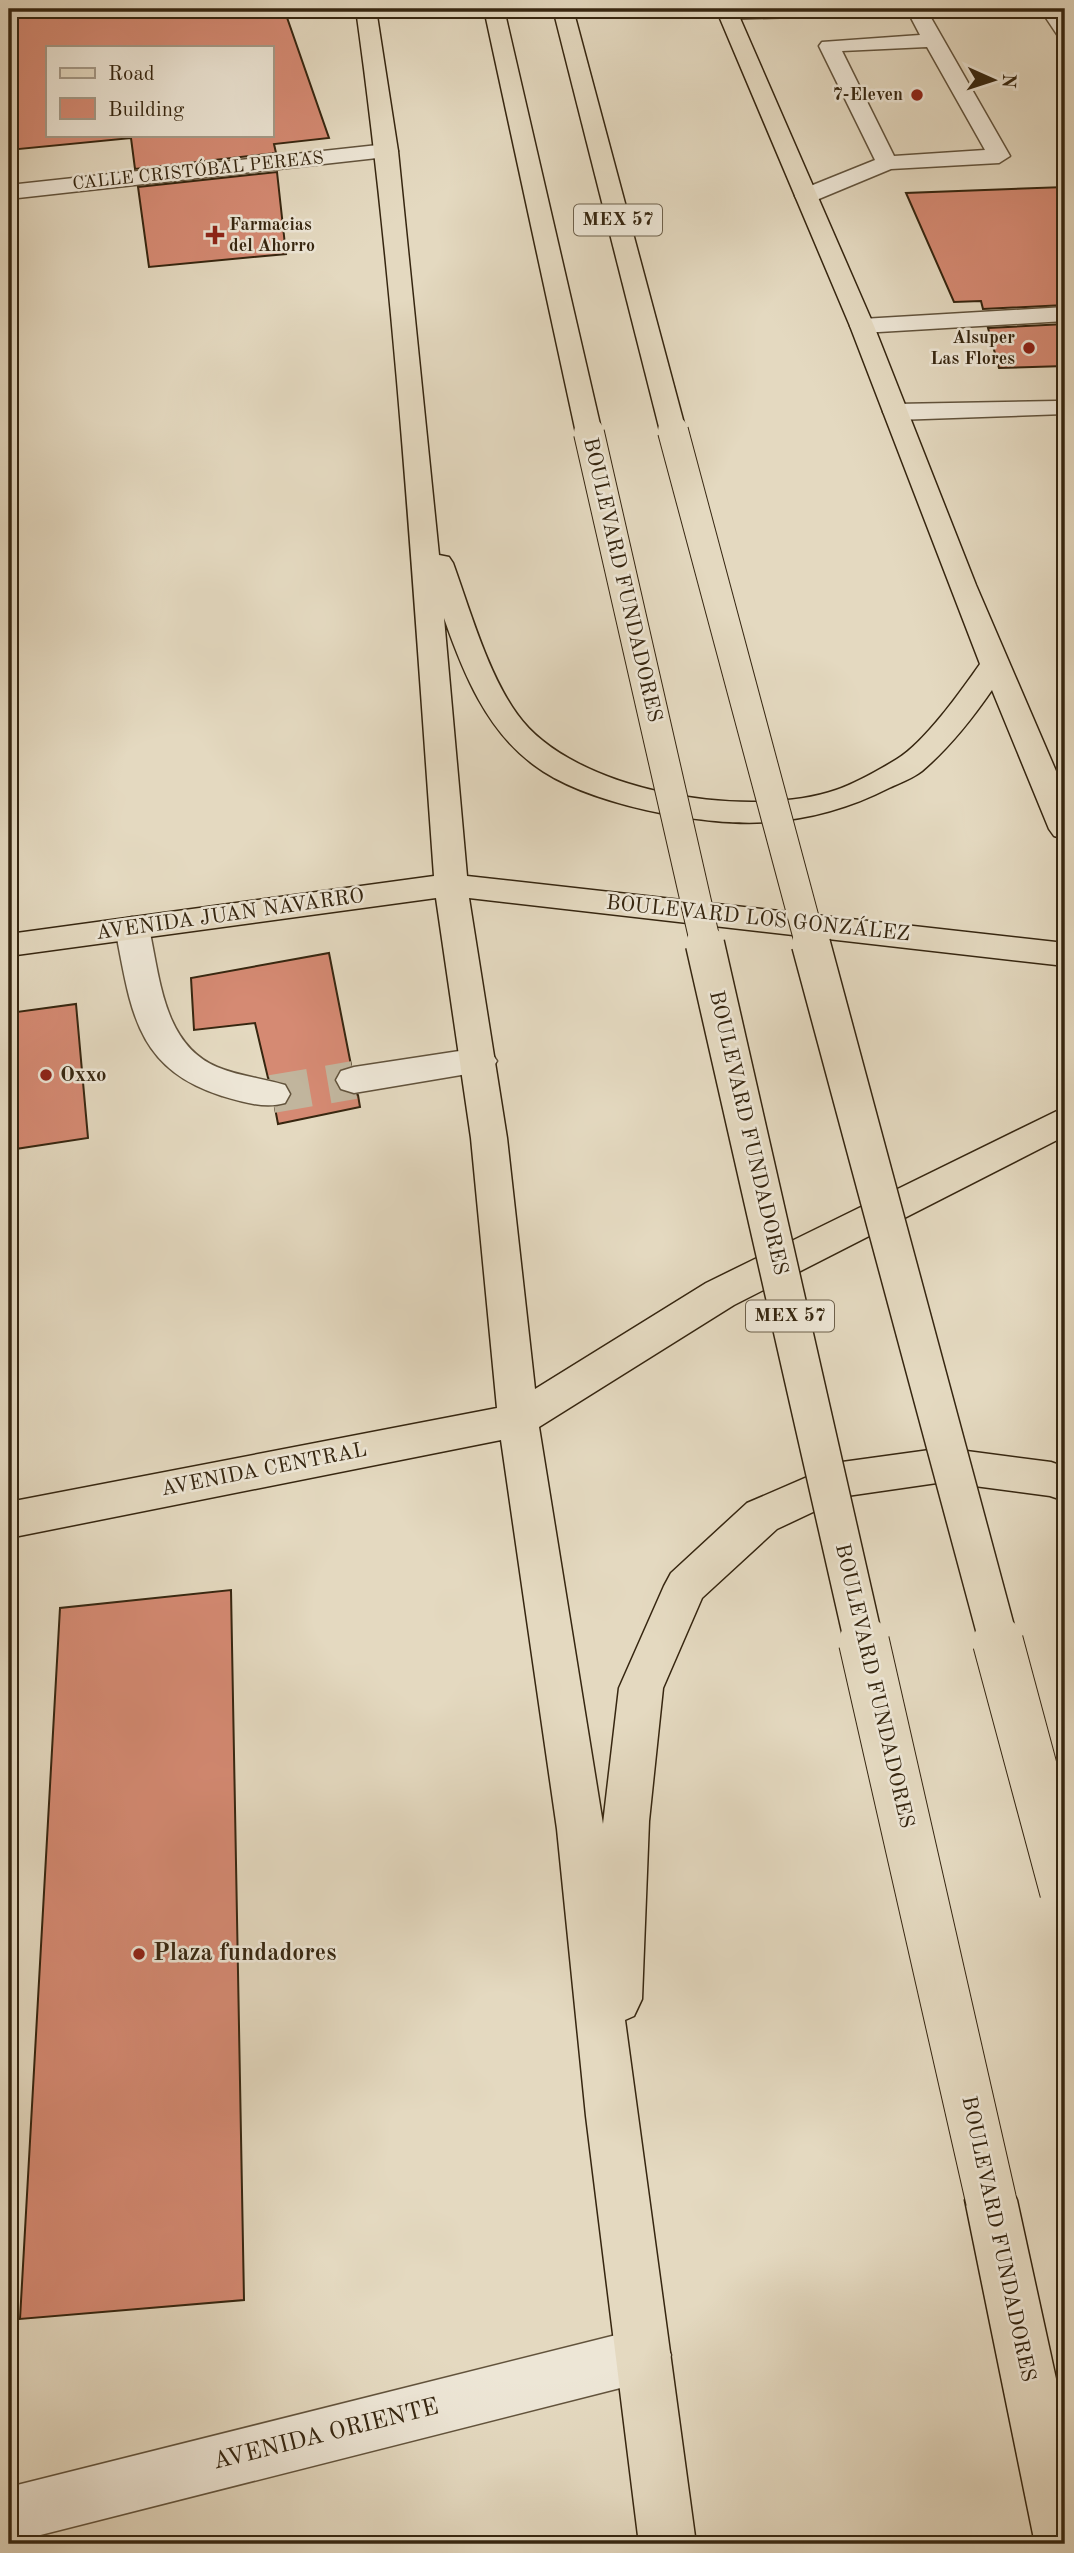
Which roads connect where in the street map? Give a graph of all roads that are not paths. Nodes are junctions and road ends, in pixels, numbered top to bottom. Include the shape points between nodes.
1 (366, 9) edge
2 (495, 9) edge
3 (563, 9) edge
4 (904, 9) edge
5 (916, 9) edge
6 (1050, 9) edge
7 (727, 12) edge
8 (768, 13) junction
9 (1065, 32) edge
10 (935, 40) junction
11 (829, 46) junction
12 (387, 151) junction
13 (887, 163) junction
14 (9, 192) edge
15 (806, 197) junction
16 (1065, 314) edge
17 (862, 326) junction
18 (1056, 408) dead end
19 (896, 412) junction
20 (422, 519) junction
21 (996, 663) junction
22 (1065, 829) edge
23 (451, 885) junction
24 (132, 928) junction
25 (9, 945) edge
26 (1065, 954) edge
27 (479, 1062) junction
28 (354, 1080) tunnel mouth
29 (272, 1094) tunnel mouth
30 (1065, 1120) edge
31 (518, 1420) junction
32 (1065, 1484) edge
33 (9, 1520) edge
34 (1065, 1891) edge
35 (611, 2116) junction
36 (644, 2355) junction
37 (9, 2515) edge
38 (668, 2544) edge
39 (1064, 2544) edge

1 - 12 main road
2 - 39 main road, BOULEVARD FUNDADORES / MEX 57, bridge via 991,2200
3 - 34 main road, MEX 57, bridge
4 - 8 street
5 - 10 street
6 - 9 street
7 - 8 street
7 - 15 main road
8 - 11 street
10 - 11 street
10 - 13 street via 999,156
11 - 13 street
12 - 14 street, CALLE CRISTÓBAL PEREAS
12 - 20 main road
13 - 15 street
15 - 17 main road
16 - 17 street
17 - 19 main road
18 - 19 street
19 - 21 main road
20 - 21 main road via 471,652 504,719 545,759 606,790 677,806 767,812 843,799 910,765 961,712
20 - 23 main road
21 - 22 main road
23 - 24 main road, AVENIDA JUAN NAVARRO
23 - 26 main road, BOULEVARD LOS GONZÁLEZ
23 - 27 main road
24 - 25 main road, AVENIDA JUAN NAVARRO
24 - 29 street via 154,1025 175,1060 237,1089
27 - 28 street
27 - 31 main road
30 - 31 main road via 720,1294
31 - 33 main road, AVENIDA CENTRAL
31 - 35 main road via 580,1829
32 - 35 main road via 944,1465 842,1479 762,1516 686,1586 641,1688 626,1821
35 - 36 main road
36 - 37 street, AVENIDA ORIENTE
36 - 38 main road

